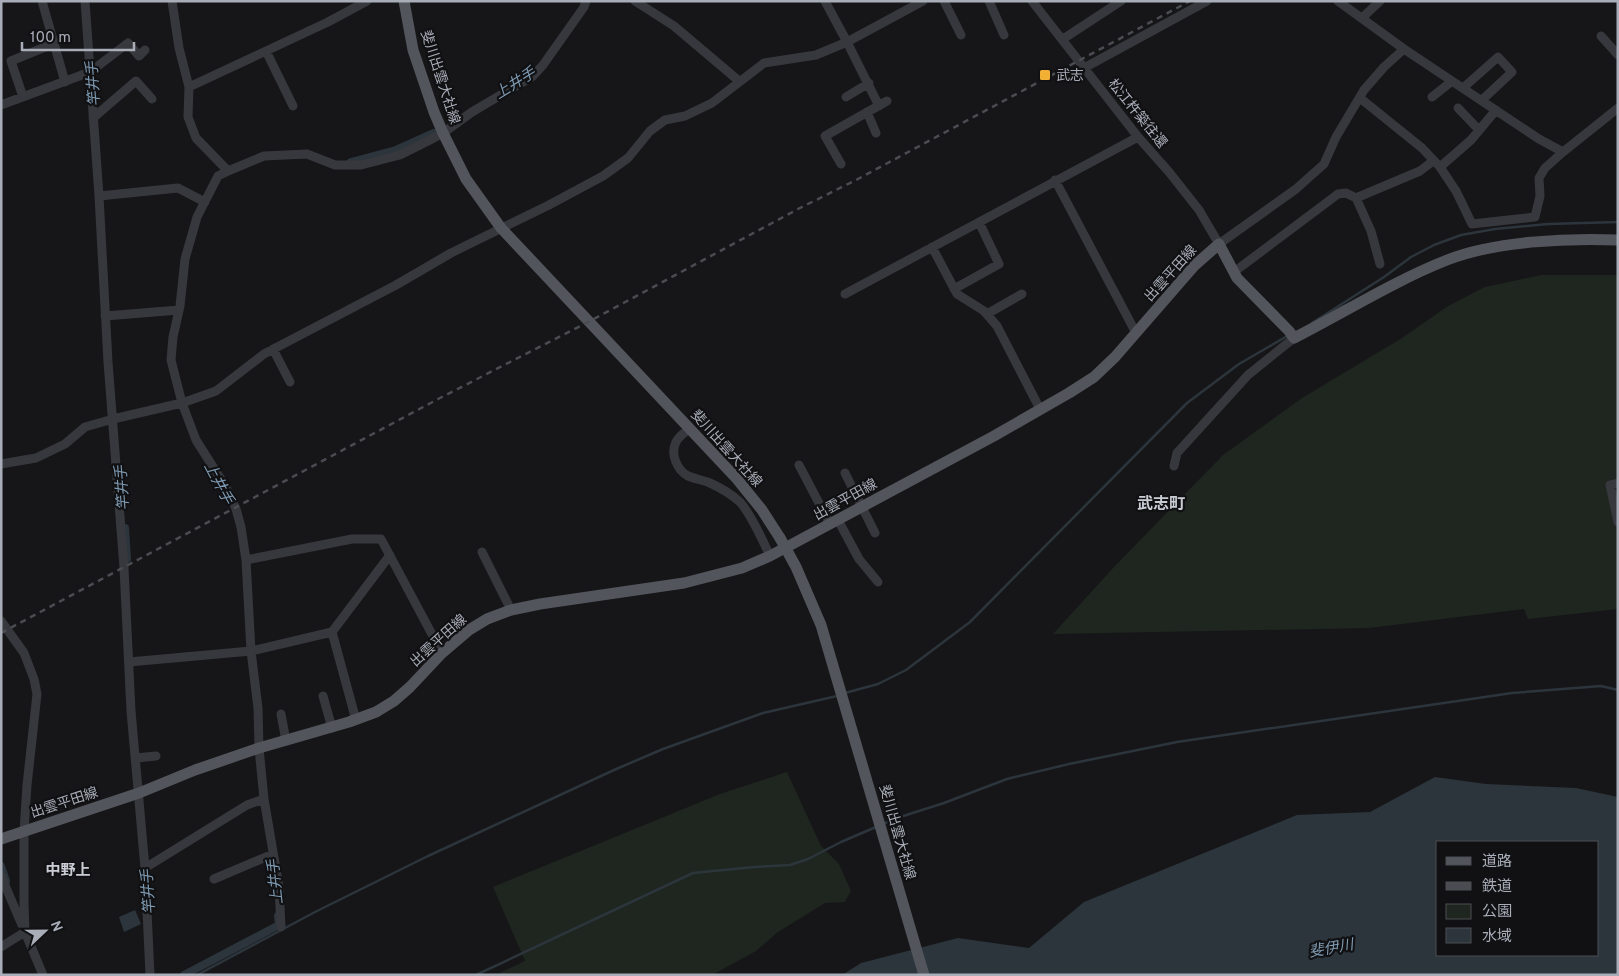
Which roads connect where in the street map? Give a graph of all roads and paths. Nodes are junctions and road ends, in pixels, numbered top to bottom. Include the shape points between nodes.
1 (42, 1) edge
2 (85, 1) edge
3 (172, 1) edge
4 (366, 1) edge
5 (404, 1) edge
6 (586, 1) edge
7 (635, 1) edge
8 (824, 1) edge
9 (923, 1) edge
10 (944, 1) edge
11 (989, 1) edge
12 (1032, 1) edge
13 (1121, 1) edge
14 (1207, 1) edge
15 (1380, 1) edge
16 (1343, 2) edge
17 (1362, 18) junction
18 (1004, 34) dead end
19 (961, 35) dead end
20 (1601, 36) dead end
21 (1062, 38) junction
22 (847, 42) junction
23 (55, 43) junction
24 (1404, 48) junction
25 (145, 50) dead end
26 (266, 51) junction
27 (1618, 55) edge
28 (1084, 68) junction
29 (90, 72) junction
30 (739, 81) junction
31 (1452, 81) junction
32 (65, 82) junction
33 (869, 83) junction
34 (189, 88) junction
35 (1463, 88) junction
36 (24, 97) junction
37 (846, 97) dead end
38 (1432, 97) dead end
39 (1360, 98) junction
40 (152, 99) dead end
41 (1482, 100) junction
42 (1, 105) edge
43 (294, 106) dead end
44 (1458, 108) dead end
45 (1618, 108) edge
46 (1496, 110) junction
47 (867, 112) junction
48 (93, 118) junction
49 (1479, 130) junction
50 (442, 133) junction
51 (876, 133) dead end
52 (1138, 137) junction
53 (1563, 152) junction
54 (1433, 160) junction
55 (841, 164) dead end
56 (1440, 167) junction
57 (228, 170) junction
58 (1055, 180) junction
59 (99, 196) junction
60 (1356, 198) junction
61 (205, 202) junction
62 (979, 222) junction
63 (501, 228) junction
64 (1618, 240) edge
65 (1219, 244) junction
66 (932, 247) junction
67 (1380, 264) dead end
68 (1234, 272) junction
69 (954, 289) junction
70 (845, 294) dead end
71 (1022, 294) dead end
72 (179, 310) junction
73 (987, 314) junction
74 (105, 316) junction
75 (1136, 333) junction
76 (1291, 334) junction
77 (273, 349) junction
78 (290, 382) dead end
79 (182, 404) junction
80 (1040, 409) junction
81 (113, 419) junction
82 (689, 428) junction
83 (1, 464) edge
84 (798, 465) dead end
85 (1174, 466) dead end
86 (845, 473) dead end
87 (1618, 484) edge
88 (862, 507) junction
89 (834, 522) junction
90 (1618, 522) edge
91 (875, 533) dead end
92 (482, 552) dead end
93 (390, 555) junction
94 (770, 556) junction
95 (246, 560) junction
96 (878, 582) dead end
97 (511, 610) junction
98 (1, 621) edge
99 (332, 632) junction
100 (251, 651) junction
101 (442, 653) junction
102 (129, 662) junction
103 (323, 696) dead end
104 (281, 714) dead end
105 (356, 720) junction
106 (332, 728) junction
107 (286, 742) junction
108 (259, 748) junction
109 (156, 756) dead end
110 (136, 758) junction
111 (139, 793) junction
112 (264, 799) junction
113 (24, 831) junction
114 (1, 839) edge
115 (273, 854) junction
116 (145, 868) junction
117 (1, 876) edge
118 (214, 879) dead end
119 (281, 926) dead end
120 (25, 932) junction
121 (1, 947) edge
122 (43, 975) edge
123 (150, 975) edge
124 (924, 975) edge

1 - 23 street
2 - 29 street
3 - 34 street
4 - 26 street
5 - 50 main road, 斐川出雲大社線 via 413,50
6 - 50 street via 533,76
7 - 30 street via 674,26
8 - 22 street
9 - 22 street
10 - 19 street
11 - 18 street
12 - 21 street, 松江杵築往還
13 - 21 street
14 - 28 street
15 - 17 street
16 - 17 street
17 - 24 street
20 - 27 street
21 - 28 street, 松江杵築往還
22 - 30 street via 816,55 764,63
22 - 33 street
23 - 32 street
23 - 36 street via 11,61
24 - 31 street
24 - 39 street
25 - 29 street via 138,56 128,43
26 - 34 street
26 - 43 street
28 - 52 street, 松江杵築往還
29 - 32 street
29 - 48 street
30 - 63 street via 712,103 685,116 665,120 650,131 628,158 603,176
31 - 35 street
31 - 38 street
32 - 36 street
33 - 37 street
33 - 47 street via 883,104
34 - 57 street via 188,117 196,138
35 - 41 street
35 - 41 street via 1498,57 1512,72
36 - 42 street
39 - 54 street
39 - 65 street via 1324,164 1296,189
40 - 48 street via 136,81
41 - 46 street
44 - 49 street
45 - 53 street
46 - 49 street
46 - 53 street
47 - 51 street
47 - 55 street via 825,136
48 - 59 street
49 - 56 street
50 - 57 street via 400,155 361,165 335,165 306,154 285,154 264,156
50 - 63 main road, 斐川出雲大社線 via 466,179
52 - 58 street
52 - 65 street, 松江杵築往還 via 1199,210
53 - 56 street via 1545,168 1540,178 1535,217 1472,224
54 - 56 street
54 - 60 street via 1420,170
57 - 61 street via 218,176
58 - 62 street
58 - 75 street
59 - 61 street via 178,188
59 - 74 street
60 - 67 street via 1371,231
60 - 68 street via 1346,193 1338,194
61 - 72 street via 197,217 185,259
62 - 66 street
62 - 69 street via 1000,264
63 - 77 street
63 - 82 main road, 斐川出雲大社線
64 - 76 main road via 1554,240 1465,254
65 - 68 main road
65 - 75 main road, 出雲平田線 via 1195,265
66 - 69 street
66 - 70 street
68 - 76 main road
69 - 73 street via 956,294
71 - 73 street
72 - 74 street
72 - 79 street via 171,360
73 - 80 street via 997,326
74 - 81 street
75 - 80 main road, 出雲平田線 via 1094,376
76 - 85 street via 1248,375 1177,453
77 - 78 street
77 - 79 street via 216,391
79 - 81 street
79 - 95 street via 196,440 236,509
80 - 88 main road, 出雲平田線
81 - 83 street via 85,427 65,444 36,458
81 - 102 street
82 - 94 street via 675,444 676,462 681,470 729,493 742,505
82 - 124 main road, 斐川出雲大社線, bridge via 738,479 762,510 796,567 821,625
84 - 89 street
86 - 88 street
87 - 90 street via 1610,486
88 - 89 main road, 出雲平田線
88 - 91 street
89 - 94 main road, 出雲平田線
89 - 96 street
92 - 97 street
93 - 95 street via 381,539 352,539
93 - 99 street
93 - 101 street
94 - 97 main road, 出雲平田線 via 742,568 684,583
95 - 100 street
97 - 101 main road, 出雲平田線 via 469,630
98 - 113 street via 24,653 37,694
99 - 100 street
99 - 105 street
100 - 102 street
100 - 108 street
101 - 105 main road, 出雲平田線 via 394,701
102 - 110 street
103 - 106 street
104 - 107 street
105 - 106 main road, 出雲平田線
106 - 107 main road, 出雲平田線
107 - 108 main road, 出雲平田線
108 - 111 main road, 出雲平田線
108 - 112 street
109 - 110 street
110 - 111 street
111 - 113 main road, 出雲平田線
111 - 116 street
112 - 115 street
112 - 116 street via 247,805
113 - 114 main road, 出雲平田線
113 - 120 street
115 - 118 street
115 - 119 street
116 - 123 street
117 - 120 street
120 - 121 street
120 - 122 street

